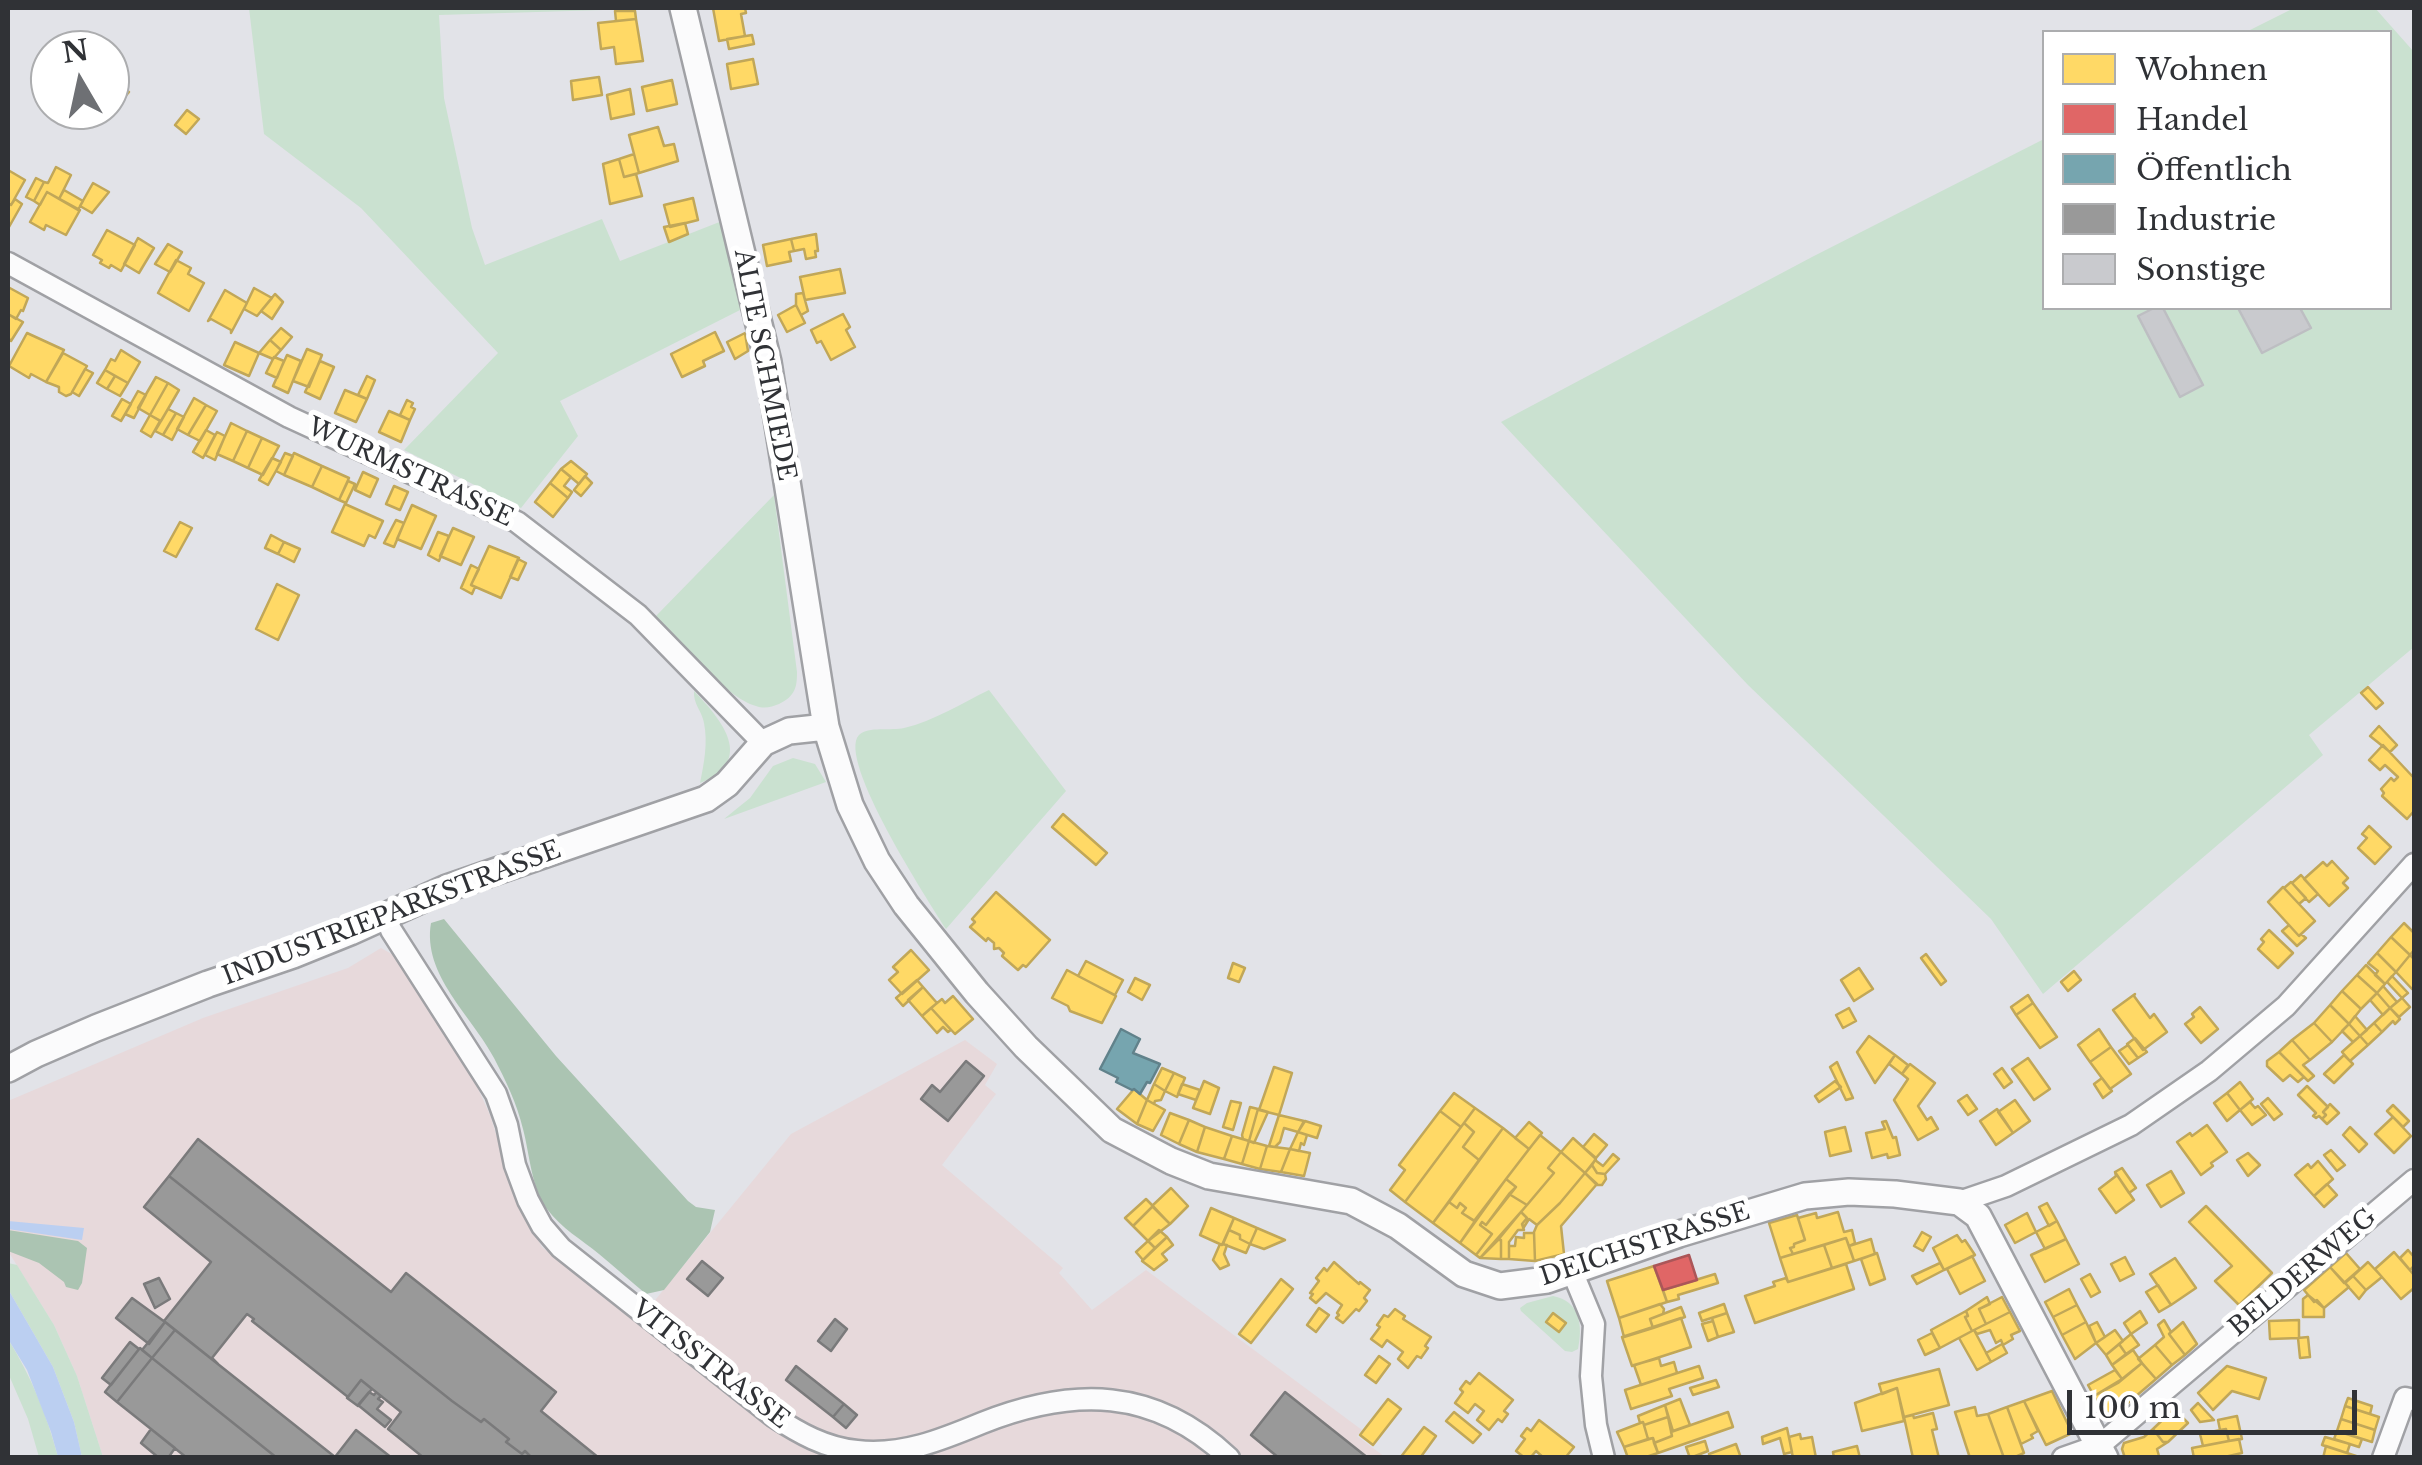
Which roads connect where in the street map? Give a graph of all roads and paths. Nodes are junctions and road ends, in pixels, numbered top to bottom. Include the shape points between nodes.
1 (684, 8) edge
2 (8, 263) edge
3 (826, 727) junction
4 (763, 743) junction
5 (2414, 864) edge
6 (386, 916) junction
7 (8, 1069) edge
8 (2414, 1180) edge
9 (1959, 1202) junction
10 (1572, 1271) junction
11 (2414, 1400) edge
12 (2102, 1451) edge
13 (1228, 1458) edge
14 (1604, 1458) edge
15 (2063, 1458) edge
16 (2383, 1458) edge

1 - 3 street, ALTE SCHMIEDE via 768,362
2 - 4 street, WURMSTRASSE via 289,417 517,522 638,616
3 - 4 street via 789,731
3 - 10 street, DEICHSTRASSE via 850,805 906,905 1026,1047 1112,1130 1208,1176 1351,1202 1398,1226 1464,1274 1500,1286
4 - 6 street, INDUSTRIEPARKSTRASSE via 706,799 447,888
5 - 9 street, DEICHSTRASSE via 2286,1006 2209,1071 2131,1125
6 - 7 street, INDUSTRIEPARKSTRASSE
6 - 13 street, VITSSTRASSE via 496,1094 515,1165 542,1226 561,1248 802,1436 854,1451 916,1448 1016,1411 1085,1398 1169,1414
8 - 12 street, BELDERWEG
9 - 10 street, DEICHSTRASSE via 1850,1192 1805,1196
9 - 12 street via 1978,1216
10 - 14 street via 1594,1324 1591,1376
11 - 16 street via 2405,1398
12 - 15 street

